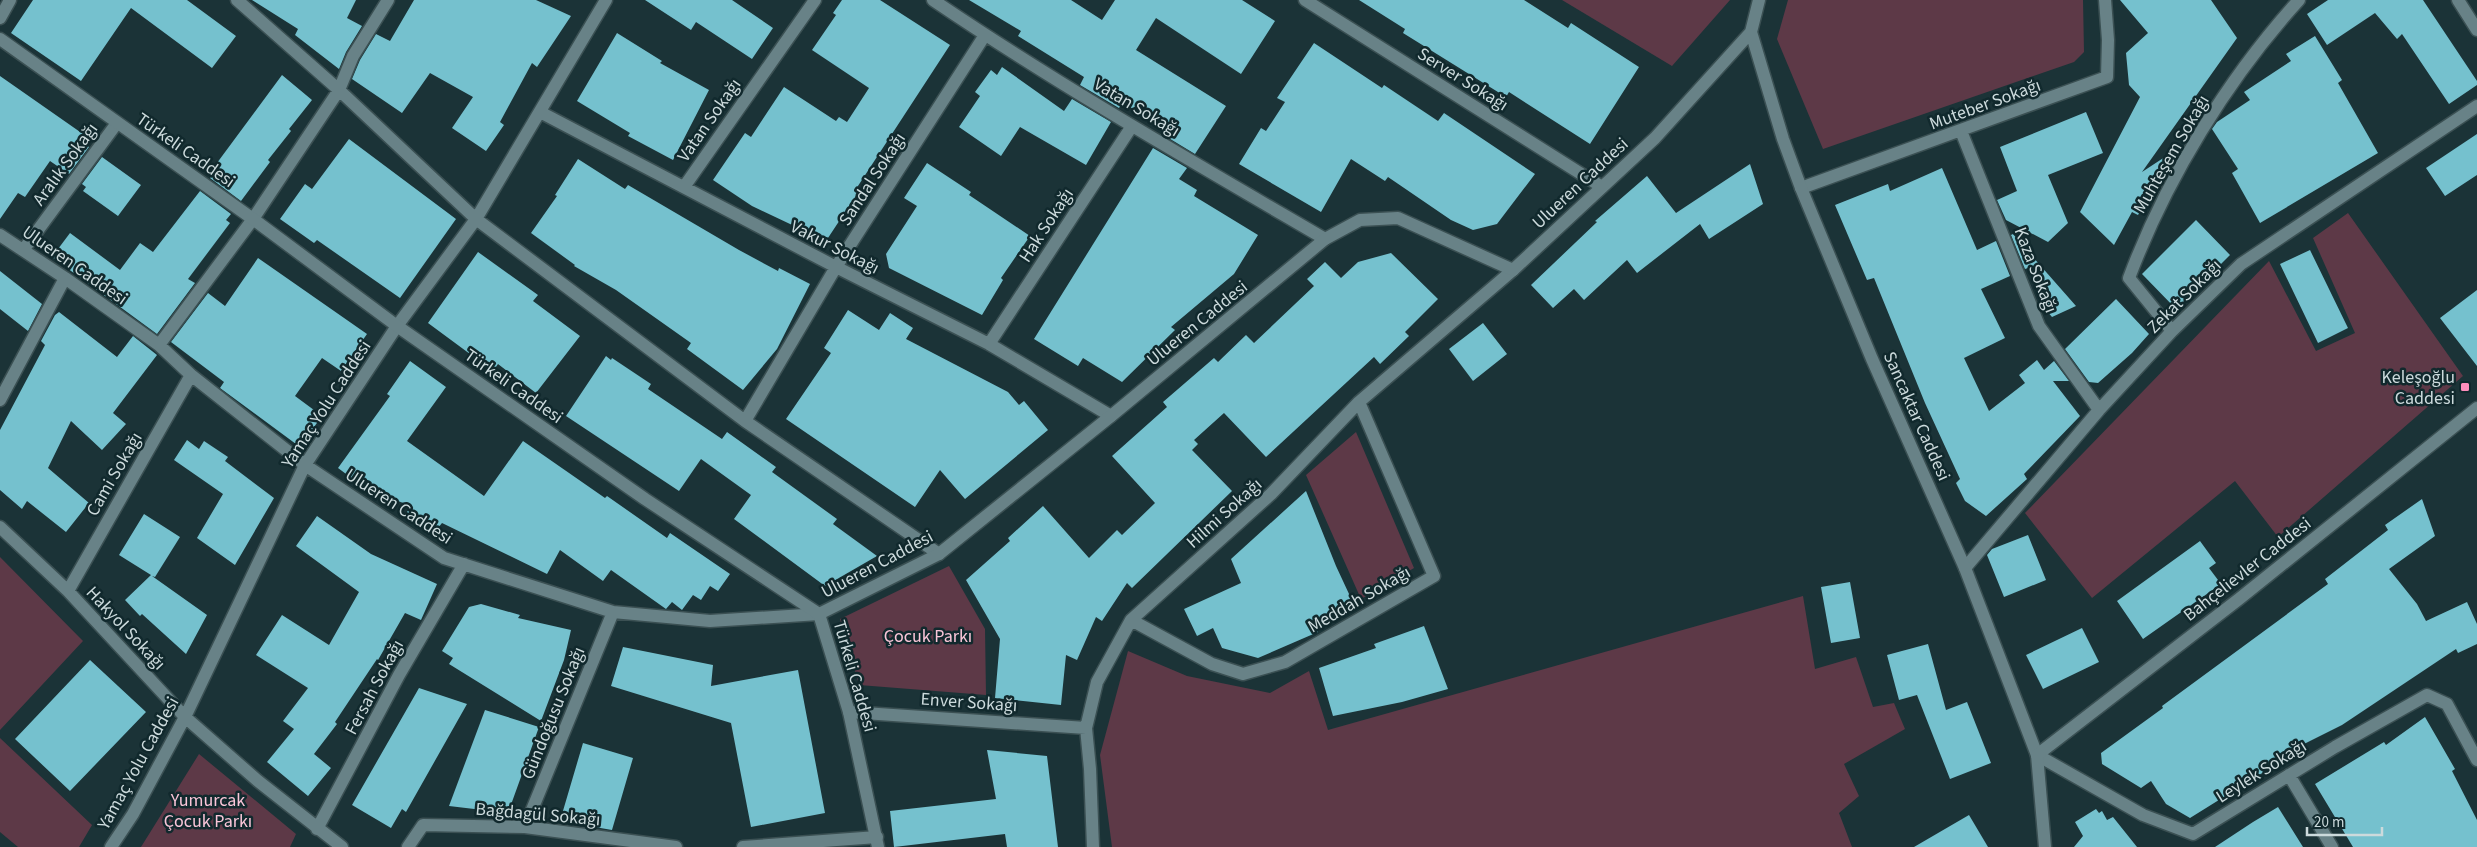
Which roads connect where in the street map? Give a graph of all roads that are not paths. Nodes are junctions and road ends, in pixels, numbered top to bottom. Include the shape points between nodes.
1 (10, 0) edge
2 (237, 0) edge
3 (388, 0) edge
4 (605, 0) edge
5 (815, 0) edge
6 (933, 0) edge
7 (1304, 0) edge
8 (1759, 0) edge
9 (2105, 0) edge
10 (2299, 0) edge
11 (2458, 0) edge
12 (0, 18) edge
13 (2477, 30) edge
14 (1752, 32) junction
15 (985, 35) junction
16 (0, 39) edge
17 (339, 90) junction
18 (2477, 106) edge
19 (540, 112) junction
20 (116, 123) junction
21 (1132, 126) junction
22 (1961, 131) junction
23 (684, 187) junction
24 (1602, 187) junction
25 (1800, 188) junction
26 (253, 219) junction
27 (476, 219) junction
28 (0, 235) edge
29 (1325, 239) junction
30 (24, 249) junction
31 (836, 267) junction
32 (1513, 270) junction
33 (65, 278) junction
34 (397, 326) junction
35 (2172, 331) junction
36 (989, 344) junction
37 (159, 345) junction
38 (191, 375) junction
39 (0, 400) edge
40 (1359, 402) junction
41 (2477, 408) edge
42 (2099, 410) junction
43 (1111, 416) junction
44 (745, 421) junction
45 (305, 465) junction
46 (0, 527) edge
47 (938, 554) junction
48 (464, 564) junction
49 (1965, 568) junction
50 (68, 591) junction
51 (612, 612) junction
52 (819, 614) junction
53 (1131, 620) junction
54 (849, 712) junction
55 (185, 718) junction
56 (1086, 728) junction
57 (2037, 755) junction
58 (2477, 760) edge
59 (2288, 775) junction
60 (525, 827) junction
61 (317, 829) junction
62 (878, 842) edge
63 (111, 847) edge
64 (342, 847) edge
65 (408, 847) edge
66 (676, 847) edge
67 (744, 847) edge
68 (1093, 847) edge
69 (2045, 847) edge
70 (2332, 847) edge

1 - 12 street
2 - 17 street
3 - 17 street via 353,56
4 - 19 street, Yamaç Yolu Caddesi
5 - 23 street, Vatan Sokağı
6 - 15 street, Vatan Sokağı
7 - 24 street, Server Sokağı
8 - 14 street, Sancaktar Caddesi
9 - 22 street, Muteber Sokağı via 2107,77
10 - 35 street, Muhteşem Sokağı via 2264,39 2204,129 2142,241 2129,278
11 - 13 street
14 - 24 street, Ulueren Caddesi via 1655,138
14 - 25 street, Sancaktar Caddesi
15 - 21 street, Vatan Sokağı
15 - 31 street, Sandal Sokağı
16 - 20 street, Türkeli Caddesi
17 - 26 street
17 - 27 street
18 - 35 street, Zekat Sokağı via 2241,264
19 - 23 street, Vakur Sokağı
19 - 27 street, Yamaç Yolu Caddesi
20 - 26 street, Türkeli Caddesi
20 - 30 street, Aralık Sokağı
21 - 29 street, Vatan Sokağı
21 - 36 street, Hak Sokağı
22 - 25 street, Muteber Sokağı
22 - 42 street, Kaza Sokağı via 2039,326
23 - 31 street, Vakur Sokağı
24 - 32 street, Ulueren Caddesi
25 - 49 street, Sancaktar Caddesi
26 - 34 street, Türkeli Caddesi
26 - 37 street
27 - 34 street, Yamaç Yolu Caddesi
27 - 44 street
28 - 30 street, Ulueren Caddesi
29 - 32 street, Ulueren Caddesi via 1360,220 1398,218
29 - 43 street, Ulueren Caddesi
30 - 33 street, Ulueren Caddesi
31 - 36 street, Vakur Sokağı
31 - 44 street, Sandal Sokağı
32 - 40 street, Hilmi Sokağı
33 - 37 street, Ulueren Caddesi
33 - 39 street
34 - 45 street, Yamaç Yolu Caddesi
34 - 52 street, Türkeli Caddesi via 653,504
35 - 42 street, Zekat Sokağı
36 - 43 street, Vakur Sokağı
37 - 38 street, Ulueren Caddesi
38 - 45 street, Ulueren Caddesi
38 - 50 street, Cami Sokağı
40 - 53 street, Hilmi Sokağı via 1271,494
40 - 53 street, Meddah Sokağı via 1434,576 1285,662 1243,674 1212,664
41 - 57 street, Bahçelievler Caddesi via 2239,599
42 - 49 street, Zekat Sokağı
43 - 47 street, Ulueren Caddesi
44 - 47 street
45 - 48 street, Ulueren Caddesi via 444,558
45 - 55 street, Yamaç Yolu Caddesi
46 - 50 street, Hakyol Sokağı
47 - 52 street, Ulueren Caddesi
48 - 51 street, Ulueren Caddesi
48 - 61 street, Fersah Sokağı via 399,675
49 - 57 street, Sancaktar Caddesi
50 - 55 street, Hakyol Sokağı
51 - 52 street, Ulueren Caddesi via 710,621
51 - 60 street, Gündoğusu Sokağı
52 - 54 street, Türkeli Caddesi
53 - 56 street, Hilmi Sokağı via 1097,682
54 - 56 street, Enver Sokağı
54 - 62 street, Türkeli Caddesi
55 - 61 street, Hakyol Sokağı
55 - 63 street, Yamaç Yolu Caddesi
56 - 68 street, Hilmi Sokağı
57 - 59 street, Leylek Sokağı via 2143,814 2192,834
57 - 69 street, Sancaktar Caddesi
58 - 59 street, Leylek Sokağı via 2447,704 2426,695
59 - 70 street
60 - 65 street, Bağdagül Sokağı via 423,825
60 - 66 street, Bağdagül Sokağı
61 - 64 street, Hakyol Sokağı
62 - 67 street

